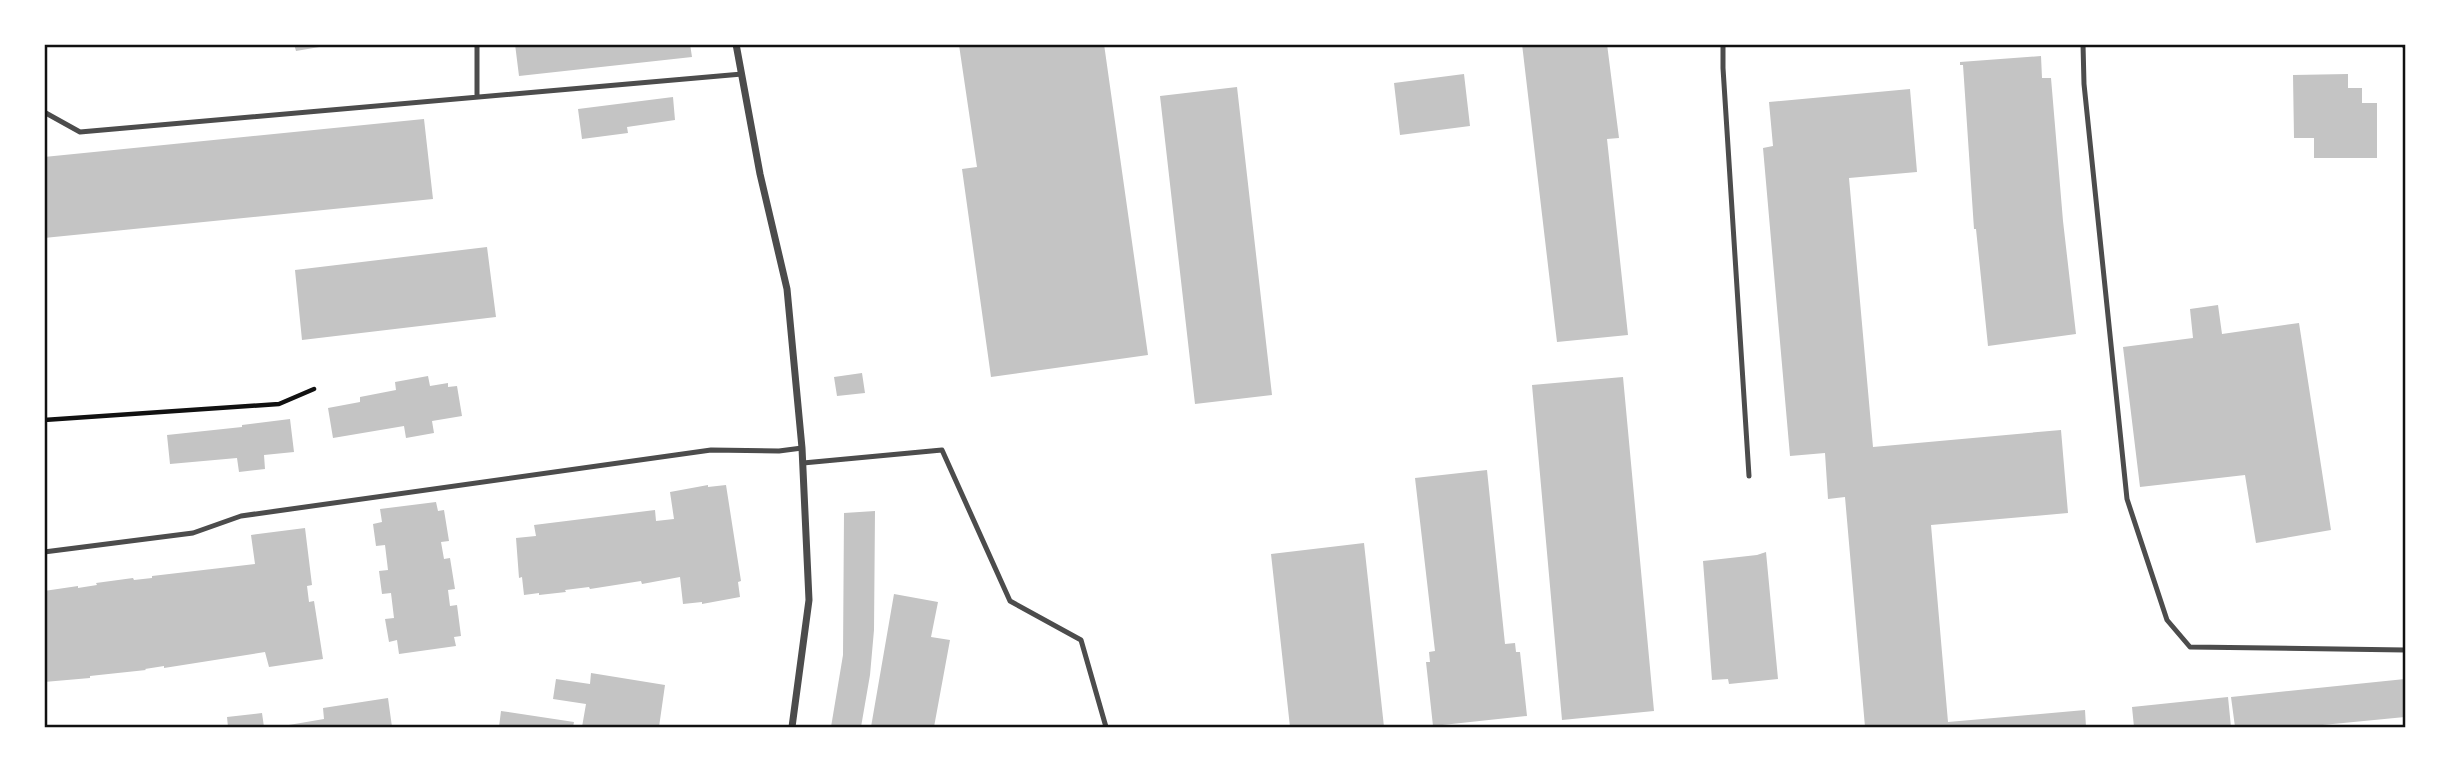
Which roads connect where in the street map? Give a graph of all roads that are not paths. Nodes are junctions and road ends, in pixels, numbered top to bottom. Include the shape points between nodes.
1 (477, 44) edge
2 (736, 44) edge
3 (1723, 44) edge
4 (2083, 44) edge
5 (741, 74) junction
6 (477, 97) junction
7 (44, 112) edge
8 (802, 448) junction
9 (803, 463) junction
10 (1749, 476) dead end
11 (44, 552) edge
12 (2405, 650) edge
13 (792, 727) edge
14 (1105, 727) edge

1 - 6 lane
2 - 5 street
3 - 10 lane
4 - 12 lane via 2127,499 2167,620 2190,647
5 - 6 lane
5 - 8 street via 787,289
6 - 7 lane via 80,132
8 - 9 street
8 - 11 lane via 711,450 241,516 193,533
9 - 13 street via 809,600
9 - 14 lane via 942,450 1010,601 1081,639

